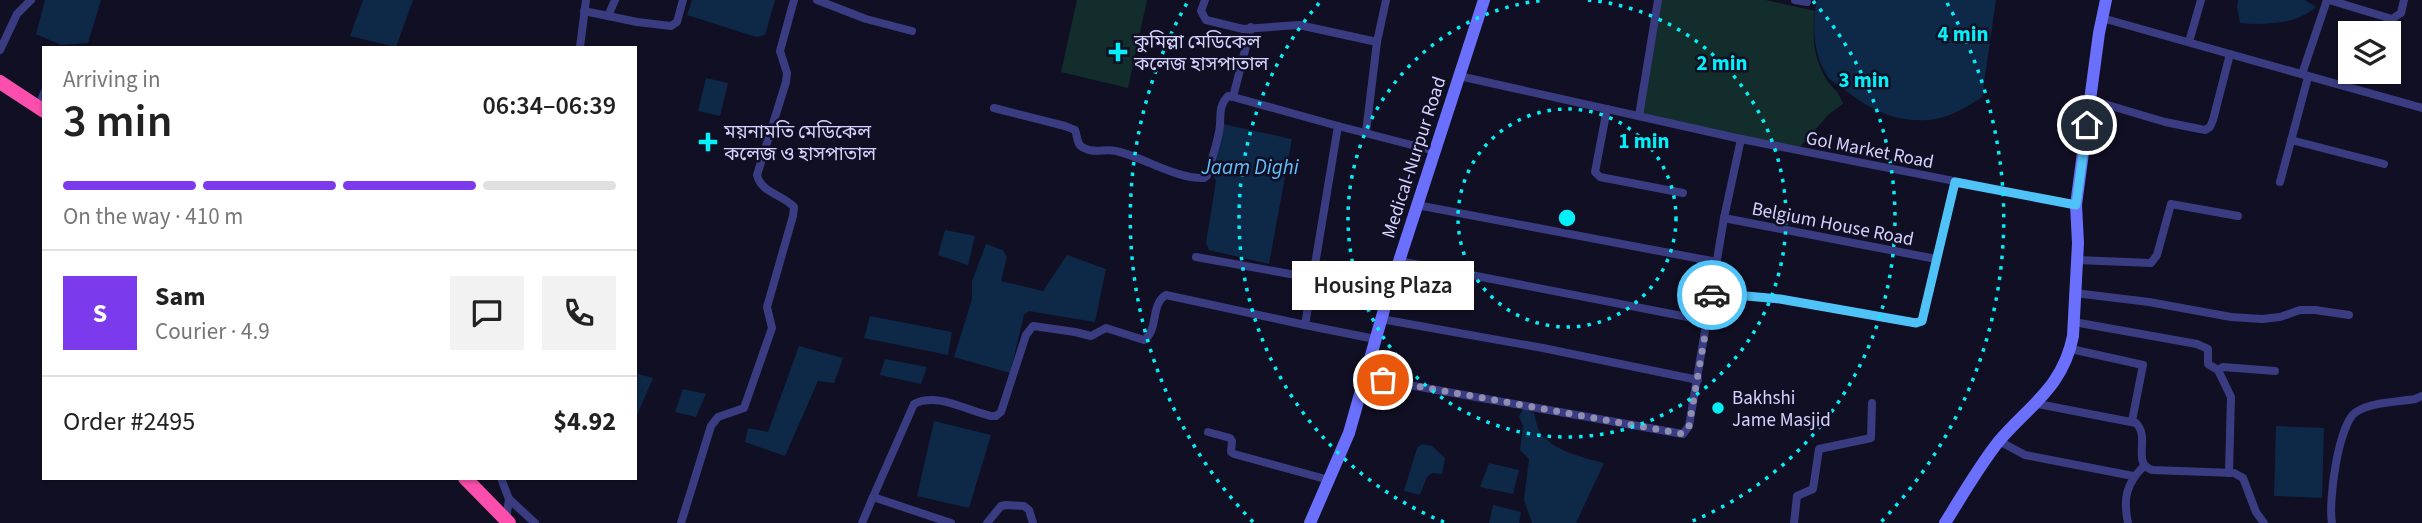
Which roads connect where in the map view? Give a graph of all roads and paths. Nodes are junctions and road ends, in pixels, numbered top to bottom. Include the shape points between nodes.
1 (31, 0) edge
2 (586, 0) edge
3 (615, 0) edge
4 (683, 0) edge
5 (794, 0) edge
6 (817, 0) edge
7 (1205, 0) edge
8 (1386, 0) edge
9 (1484, 0) edge
10 (1658, 0) edge
11 (1796, 0) edge
12 (2106, 0) edge
13 (2201, 0) edge
14 (2328, 0) edge
15 (2404, 0) edge
16 (1807, 2) dead end
17 (584, 11) junction
18 (608, 16) junction
19 (2102, 18) junction
20 (1251, 27) junction
21 (912, 31) dead end
22 (2189, 42) junction
23 (1377, 43) junction
24 (580, 46) edge
25 (0, 51) edge
26 (2230, 54) junction
27 (2305, 75) junction
28 (1459, 76) junction
29 (0, 82) edge
30 (1233, 97) junction
31 (2091, 100) junction
32 (994, 108) dead end
33 (2422, 108) edge
34 (41, 109) edge
35 (1607, 109) junction
36 (1639, 116) junction
37 (1338, 126) junction
38 (1366, 132) junction
39 (1741, 139) junction
40 (2291, 140) junction
41 (1434, 151) junction
42 (2384, 164) dead end
43 (1955, 182) junction
44 (2280, 182) dead end
45 (1683, 193) dead end
46 (1417, 205) junction
47 (2076, 205) junction
48 (2238, 216) dead end
49 (1724, 218) junction
50 (1196, 257) dead end
51 (1936, 259) junction
52 (2077, 260) junction
53 (1399, 261) junction
54 (1717, 261) junction
55 (1312, 278) junction
56 (1389, 292) junction
57 (1713, 293) junction
58 (2075, 293) junction
59 (2349, 315) dead end
60 (1381, 319) junction
61 (1707, 321) junction
62 (2074, 322) junction
63 (1305, 325) junction
64 (1375, 339) junction
65 (2071, 349) junction
66 (2218, 370) junction
67 (2275, 371) dead end
68 (1364, 377) junction
69 (1698, 380) junction
70 (2422, 396) edge
71 (1872, 403) dead end
72 (2038, 404) junction
73 (2132, 421) junction
74 (1208, 432) dead end
75 (1999, 441) junction
76 (2143, 467) junction
77 (2229, 473) junction
78 (2133, 476) junction
79 (467, 480) edge
80 (502, 480) edge
81 (1329, 480) junction
82 (873, 496) junction
83 (509, 499) junction
84 (508, 521) edge
85 (535, 523) edge
86 (681, 523) edge
87 (862, 523) edge
88 (951, 523) edge
89 (987, 523) edge
90 (1033, 523) edge
91 (1310, 523) edge
92 (1794, 523) edge
93 (1945, 523) edge
94 (2128, 523) edge
95 (2264, 523) edge
96 (2333, 523) edge

1 - 25 street via 17,13
2 - 17 street
3 - 18 street
4 - 18 street via 677,22 671,26
5 - 86 street via 780,51 786,82 757,175 763,187 794,207 767,307 772,328 744,408 718,417 711,426
6 - 21 street
7 - 20 street via 1201,11 1206,20 1234,28
8 - 23 street
9 - 28 main road, Medical-Nurpur Road
10 - 36 street
11 - 16 street
12 - 19 main road
13 - 22 street
14 - 15 street via 2392,19 2401,13
14 - 27 street
17 - 18 street
17 - 24 street
19 - 22 street
19 - 31 main road
20 - 23 street via 1299,25
20 - 30 street
22 - 26 street
23 - 38 street
26 - 27 street
26 - 31 street via 2213,120 2205,130
27 - 33 street
27 - 40 street
28 - 35 street, Gol Market Road
28 - 41 main road, Medical-Nurpur Road
29 - 34 highway
30 - 32 street via 1223,102 1204,178 1114,150 1082,148 1075,130
30 - 37 street
31 - 47 main road
35 - 36 street, Gol Market Road
35 - 45 street via 1595,172 1600,177
36 - 39 street, Gol Market Road
37 - 38 street
37 - 55 street
38 - 41 street
39 - 43 street, Gol Market Road
39 - 49 street
40 - 42 street
40 - 44 street
41 - 46 main road, Medical-Nurpur Road
43 - 47 street, Gol Market Road
43 - 51 street
46 - 53 main road, Medical-Nurpur Road
46 - 54 street
47 - 52 main road
48 - 52 street via 2171,204 2151,263
49 - 51 street, Belgium House Road
49 - 54 street
50 - 55 street
51 - 57 street via 1925,316 1916,323 1780,299
52 - 58 main road
53 - 56 main road, Medical-Nurpur Road
53 - 61 street
54 - 57 street
55 - 56 street
55 - 63 street
56 - 60 main road, Medical-Nurpur Road
57 - 61 street
58 - 59 street via 2231,317 2262,319 2307,310
58 - 62 main road
60 - 64 main road, Medical-Nurpur Road
60 - 69 street
61 - 69 street
62 - 65 main road
62 - 66 street via 2197,344 2208,349 2208,364
63 - 64 street
63 - 82 street via 1166,295 1159,301 1151,333 1144,340 1106,328 1091,336 1033,326 1001,412 982,414 925,399 914,404
64 - 68 main road, Medical-Nurpur Road
65 - 72 main road
65 - 73 street via 2143,365
66 - 67 street
66 - 77 street via 2231,397
68 - 69 street via 1683,434 1689,426
68 - 81 main road, Medical-Nurpur Road via 1349,433
70 - 96 street via 2353,414 2343,432 2336,467
71 - 92 street via 1871,438 1819,449 1813,489 1797,496
72 - 73 street
72 - 75 main road
73 - 76 street via 2142,431
74 - 81 street via 1230,438 1234,454
75 - 78 street via 2034,457
75 - 93 main road
76 - 77 street
76 - 78 street
77 - 95 street via 2243,478
78 - 94 street via 2126,506
79 - 84 highway
80 - 83 street
81 - 91 main road, Medical-Nurpur Road
82 - 87 street
82 - 88 street
83 - 84 street
83 - 85 street
89 - 90 street via 1006,505 1024,506

